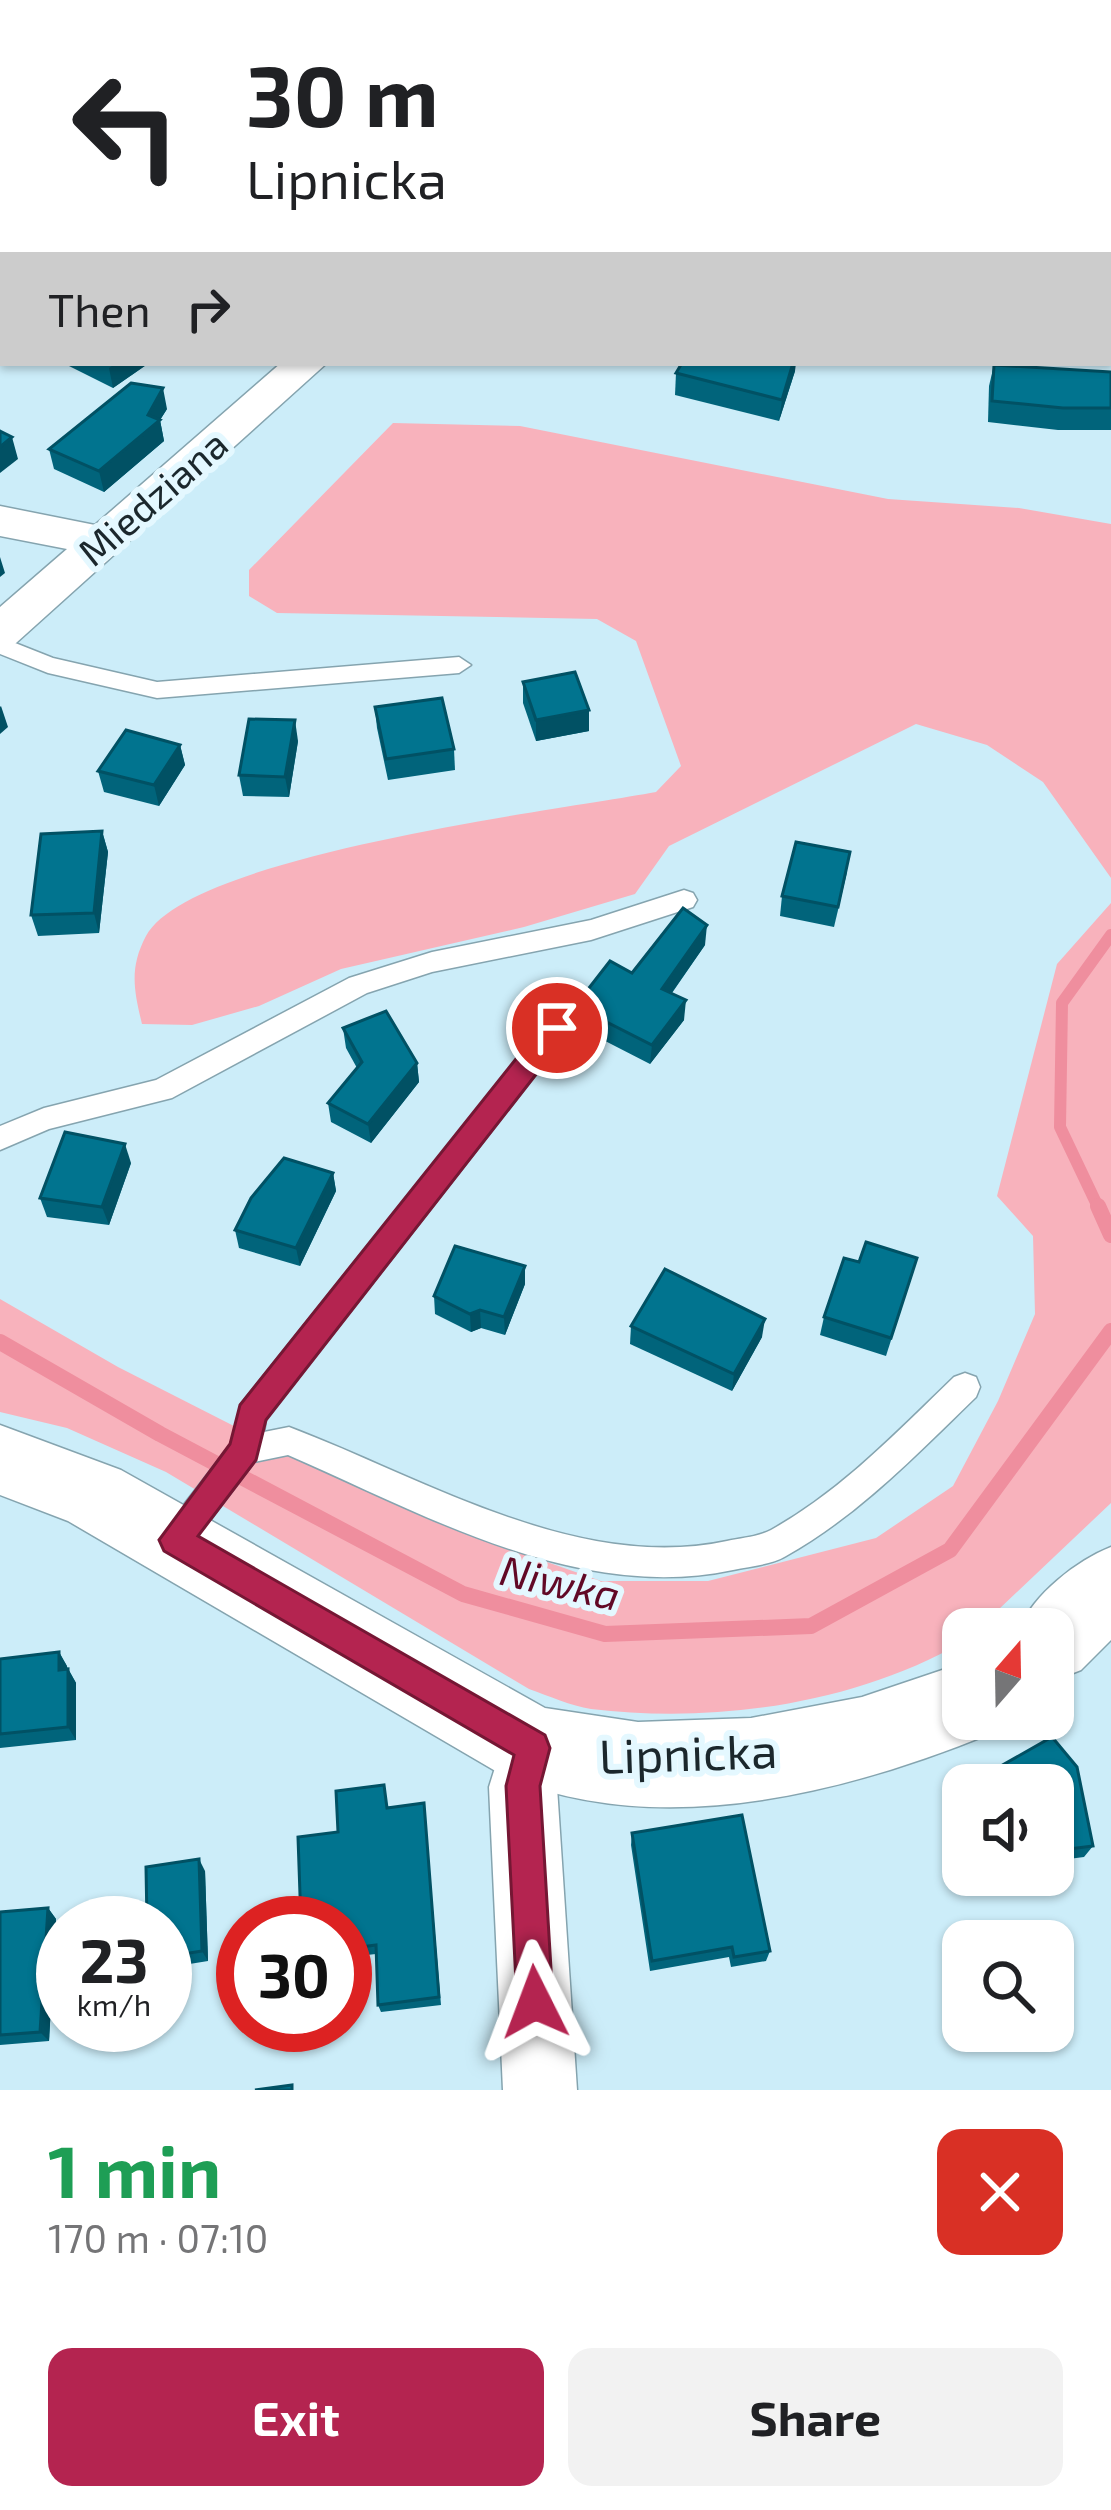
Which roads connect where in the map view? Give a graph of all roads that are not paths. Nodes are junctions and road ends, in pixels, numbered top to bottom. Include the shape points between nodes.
1 (303, 366) edge
2 (0, 521) edge
3 (103, 541) junction
4 (0, 632) edge
5 (0, 645) edge
6 (459, 665) dead end
7 (684, 900) dead end
8 (557, 1028) dead end
9 (0, 1138) edge
10 (965, 1388) dead end
11 (245, 1450) junction
12 (0, 1460) edge
13 (187, 1526) junction
14 (1111, 1585) edge
15 (1074, 1621) edge
16 (942, 1714) edge
17 (533, 1748) junction
18 (540, 2090) edge

1 - 3 street, Miedziana
2 - 3 street
3 - 4 street, Miedziana
5 - 6 lane via 47,665 157,690
7 - 9 lane via 358,985 162,1090
8 - 11 lane via 251,1414
10 - 11 lane via 861,1486 775,1546 690,1564 561,1550 290,1441
11 - 13 lane
12 - 13 street, Lipnicka
13 - 17 street, Lipnicka
14 - 15 street
16 - 17 street, Lipnicka via 908,1729 717,1763 603,1763
17 - 18 street via 523,1786

